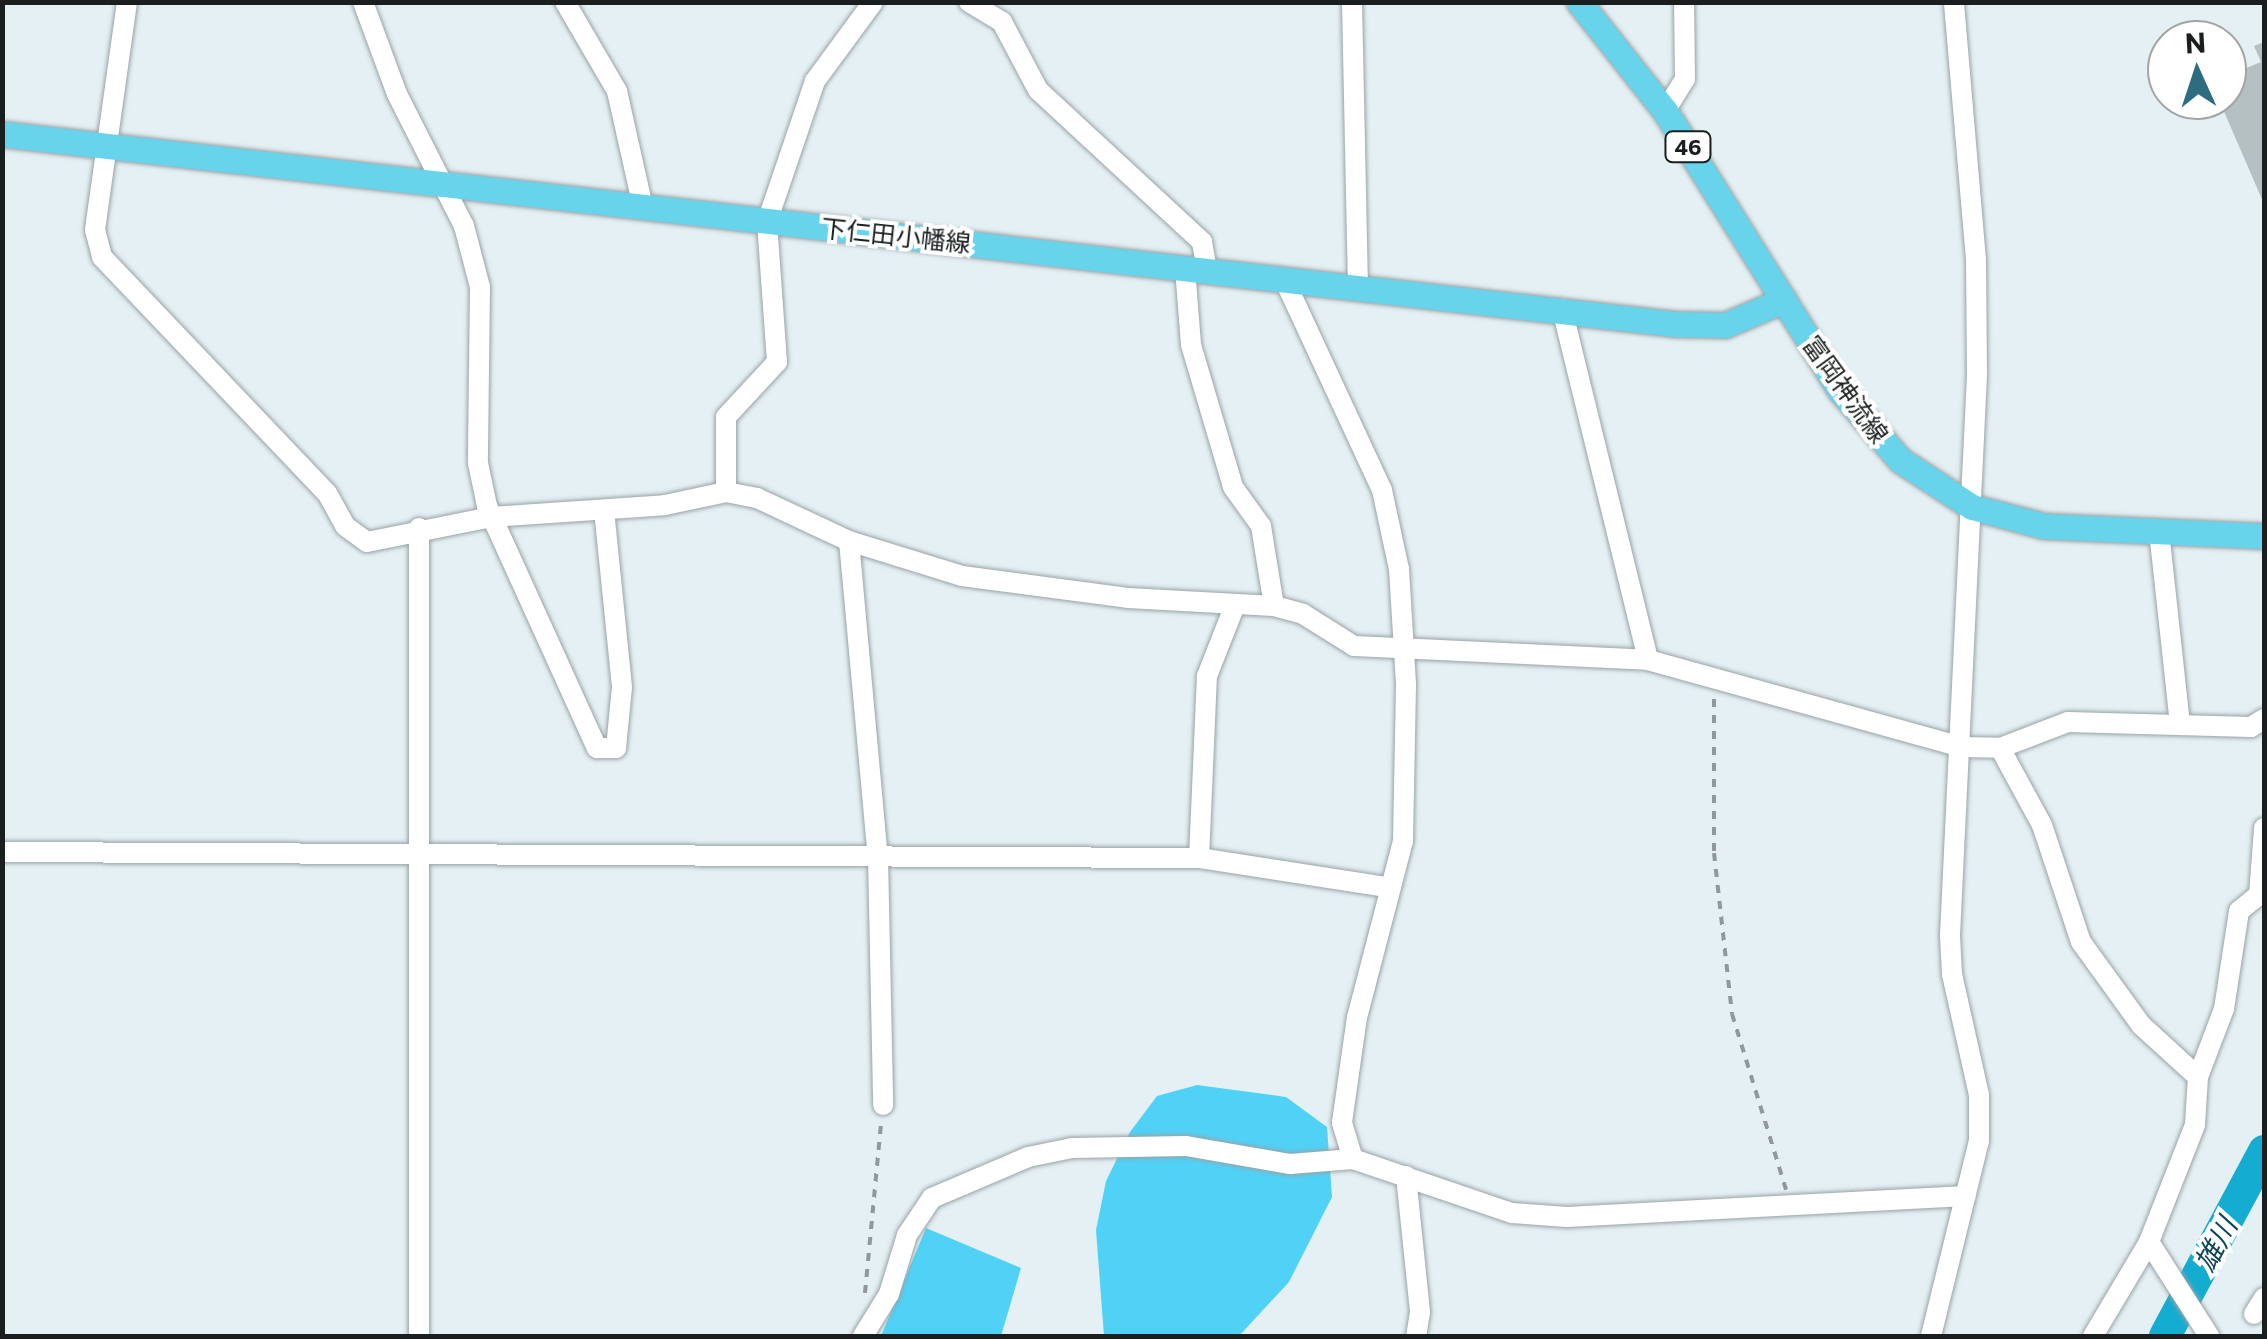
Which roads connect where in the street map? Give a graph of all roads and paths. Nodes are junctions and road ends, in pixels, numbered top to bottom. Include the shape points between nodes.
1 (127, 2) edge
2 (363, 2) edge
3 (565, 2) edge
4 (874, 2) edge
5 (969, 2) edge
6 (1352, 2) edge
7 (1580, 2) edge
8 (1684, 2) edge
9 (1954, 2) edge
10 (1666, 111) junction
11 (2, 134) edge
12 (108, 145) junction
13 (440, 188) junction
14 (643, 208) junction
15 (767, 222) junction
16 (1196, 270) junction
17 (1284, 279) junction
18 (1358, 287) junction
19 (1784, 300) junction
20 (1562, 310) junction
21 (726, 492) junction
22 (1972, 508) junction
23 (604, 510) junction
24 (491, 517) junction
25 (419, 528) junction
26 (2159, 531) junction
27 (2264, 536) edge
28 (850, 540) junction
29 (1236, 605) junction
30 (1274, 606) junction
31 (1405, 646) junction
32 (1648, 660) junction
33 (1714, 674) junction
34 (2264, 719) edge
35 (2180, 724) junction
36 (1962, 748) junction
37 (2000, 748) junction
38 (2264, 828) edge
39 (2, 852) edge
40 (418, 854) junction
41 (878, 857) junction
42 (1199, 858) junction
43 (1387, 887) junction
44 (2198, 1076) junction
45 (883, 1106) joint
46 (1352, 1159) junction
47 (1406, 1176) junction
48 (1965, 1196) junction
49 (1789, 1206) junction
50 (2152, 1250) junction
51 (866, 1329) edge
52 (419, 1336) edge
53 (1416, 1336) edge
54 (1930, 1336) edge
55 (2094, 1336) edge
56 (2209, 1336) edge

1 - 12 street
2 - 13 street
3 - 14 street via 617,91
4 - 15 street via 815,80
5 - 16 street via 1002,22 1052,104 1202,242
6 - 18 street
7 - 10 main road, 富岡神流線 / 46
8 - 10 street via 1684,79
9 - 22 street via 1976,260
10 - 19 main road, 富岡神流線 / 46
11 - 12 main road, 下仁田小幡線
12 - 13 main road, 下仁田小幡線
12 - 25 street via 95,230 102,257 326,493 345,526 367,542
13 - 14 main road, 下仁田小幡線
13 - 24 street via 464,226 480,287 478,463
14 - 15 main road, 下仁田小幡線
15 - 16 main road, 下仁田小幡線
15 - 21 street via 778,362 726,417
16 - 17 main road, 下仁田小幡線
16 - 30 street via 1190,345 1233,487 1261,526
17 - 18 main road, 下仁田小幡線
17 - 31 street via 1382,490 1393,524
18 - 20 main road, 下仁田小幡線
19 - 20 main road, 下仁田小幡線 via 1741,322 1709,326
19 - 22 main road, 富岡神流線 / 46 via 1881,442
20 - 32 street
21 - 23 street
21 - 28 street via 757,498
22 - 26 main road, 富岡神流線 / 46 via 2044,526
22 - 36 street
23 - 24 street
23 - 24 street via 622,686 616,748 598,748
24 - 25 street
25 - 40 street
26 - 27 main road, 富岡神流線 / 46
26 - 35 street
28 - 29 street via 962,576
28 - 41 street
29 - 30 street
29 - 42 street via 1207,676
30 - 31 street via 1303,614 1354,646
31 - 32 street
31 - 43 street via 1403,842
32 - 33 street
33 - 36 street
33 - 49 path via 1714,853 1732,1014
34 - 35 street via 2250,727
35 - 37 street via 2068,722
36 - 37 street
36 - 48 street via 1950,934 1952,974 1979,1095 1979,1142
37 - 44 street via 2042,825 2082,942 2141,1026
38 - 44 street via 2259,895 2239,911 2224,1009
39 - 40 street
40 - 41 street
40 - 52 street
41 - 42 street
41 - 45 street
42 - 43 street
43 - 46 street via 1342,1124
44 - 50 street via 2201,1104
45 - 51 path
46 - 47 street
46 - 51 street via 1290,1164 1186,1146 1072,1148 1028,1157 932,1198 918,1213 889,1294
47 - 49 street via 1512,1213 1549,1216
47 - 53 street via 1420,1312
48 - 49 street
48 - 54 street
50 - 55 street
50 - 56 street

